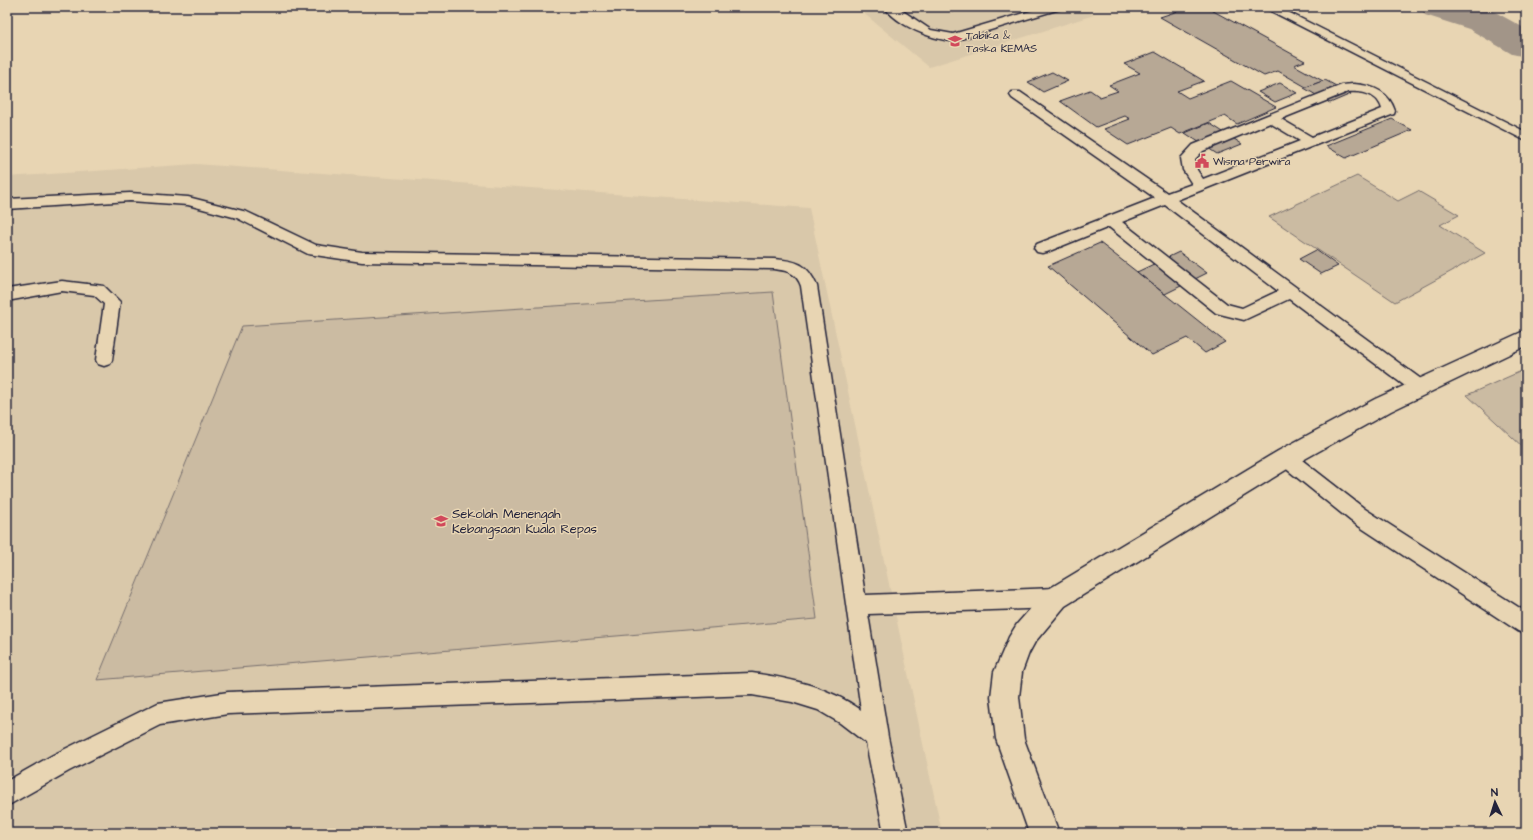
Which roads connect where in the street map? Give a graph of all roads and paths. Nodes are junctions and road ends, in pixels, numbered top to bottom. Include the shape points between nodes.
1 (890, 7) edge
2 (1056, 7) edge
3 (1270, 7) edge
4 (1016, 95) dead end
5 (1272, 118) junction
6 (1526, 137) edge
7 (1311, 142) junction
8 (1200, 186) junction
9 (1166, 199) junction
10 (7, 204) edge
11 (1111, 221) junction
12 (1042, 248) dead end
13 (1288, 292) junction
14 (7, 295) edge
15 (1526, 337) edge
16 (104, 360) dead end
17 (1419, 387) junction
18 (1286, 458) junction
19 (1056, 598) junction
20 (857, 606) junction
21 (1526, 624) edge
22 (876, 737) junction
23 (7, 794) edge
24 (896, 833) edge
25 (1044, 833) edge

1 - 2 lane via 925,34 944,39
3 - 6 lane
4 - 9 lane
5 - 7 lane
5 - 7 lane via 1346,88 1369,90 1388,102 1389,111
5 - 8 lane via 1198,148 1188,158 1190,170
7 - 8 lane
8 - 9 lane
9 - 11 lane
9 - 13 lane
10 - 20 lane via 130,197 188,200 242,215 313,250 362,257 766,264 795,267 805,274 809,286
11 - 12 lane
11 - 13 lane via 1222,309 1244,314
13 - 17 lane
14 - 16 lane via 62,286 98,290 112,302
15 - 17 street
17 - 18 street
18 - 19 street
18 - 21 lane via 1358,515
19 - 20 lane
19 - 25 street via 1018,646 1008,672 1005,697 1010,739
20 - 22 lane
22 - 23 lane via 853,718 830,704 766,685 752,684 228,703 158,714
22 - 24 lane

